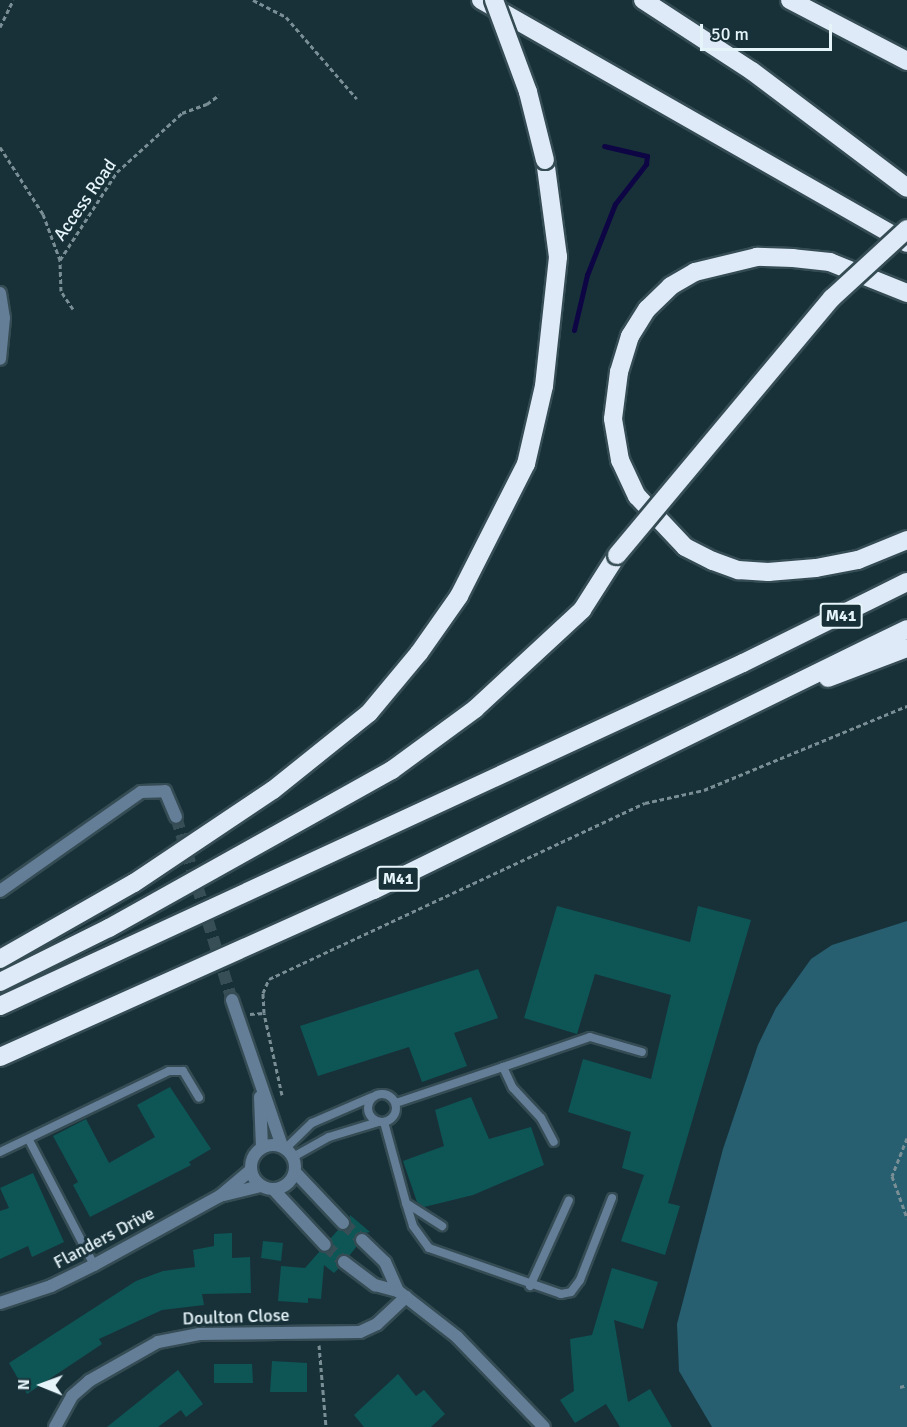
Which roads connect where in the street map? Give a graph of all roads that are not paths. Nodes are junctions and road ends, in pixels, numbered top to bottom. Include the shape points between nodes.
1 (480, 0) edge
2 (494, 0) edge
3 (643, 0) edge
4 (789, 0) edge
5 (907, 61) edge
6 (907, 188) edge
7 (907, 229) edge
8 (907, 243) edge
9 (0, 293) edge
10 (907, 293) edge
11 (0, 359) edge
12 (907, 540) edge
13 (907, 582) edge
14 (907, 629) edge
15 (907, 648) edge
16 (789, 687) junction
17 (176, 817) tunnel mouth
18 (0, 891) edge
19 (0, 959) edge
20 (0, 982) edge
21 (232, 1000) tunnel mouth
22 (0, 1006) edge
23 (642, 1052) dead end
24 (0, 1057) edge
25 (503, 1067) junction
26 (260, 1089) junction
27 (372, 1097) junction
28 (199, 1098) dead end
29 (396, 1103) junction
30 (381, 1122) junction
31 (29, 1140) junction
32 (554, 1142) dead end
33 (262, 1147) junction
34 (287, 1150) junction
35 (0, 1152) edge
36 (251, 1170) junction
37 (295, 1172) junction
38 (267, 1188) junction
39 (220, 1196) junction
40 (612, 1198) dead end
41 (569, 1200) dead end
42 (406, 1203) junction
43 (344, 1223) tunnel mouth
44 (442, 1226) dead end
45 (362, 1240) tunnel mouth
46 (325, 1245) tunnel mouth
47 (344, 1262) tunnel mouth
48 (94, 1264) junction
49 (530, 1286) junction
50 (402, 1294) junction
51 (0, 1303) edge
52 (55, 1427) edge
53 (543, 1427) edge

1 - 8 highway
2 - 19 highway, bridge via 528,92 545,160 558,257 544,386 526,465 459,596 419,653 369,713 273,790 134,883
3 - 6 highway via 752,71
4 - 5 highway
7 - 20 highway, bridge via 832,298 617,555 582,610 475,709 392,770 151,906
9 - 11 street via 4,340
10 - 12 highway via 830,262 793,258 757,257 695,272 671,286 647,309 630,336 619,372 613,419 620,460 637,496 685,547 713,561 738,570 816,568 858,560
13 - 22 highway, M41 via 743,663
14 - 16 highway, M41
15 - 16 highway via 873,664
16 - 24 highway, M41 via 374,890
17 - 18 street via 165,791 141,792
21 - 26 street
23 - 25 lane via 590,1037
25 - 29 lane
25 - 32 lane via 513,1088 541,1118
26 - 33 street
26 - 34 street
27 - 29 lane via 386,1094
27 - 30 lane via 368,1111
27 - 34 lane via 312,1123
28 - 31 lane via 183,1071 169,1071
29 - 30 lane via 396,1111
30 - 34 lane
30 - 42 lane
31 - 35 lane
31 - 48 lane
33 - 34 street
33 - 36 street via 254,1154
34 - 37 street
36 - 38 street
36 - 39 street, Flanders Drive
37 - 38 street via 287,1185
37 - 43 street
38 - 39 street, Flanders Drive
38 - 46 street
39 - 48 street, Flanders Drive
40 - 49 lane via 576,1287 561,1294
41 - 49 lane
42 - 44 lane
42 - 49 lane via 413,1226 429,1248
45 - 50 street via 385,1262
47 - 50 street via 375,1285
48 - 51 street, Flanders Drive via 51,1286
50 - 52 street, Doulton Close via 368,1329 199,1334 158,1342 89,1381 72,1396
50 - 53 street via 483,1361

